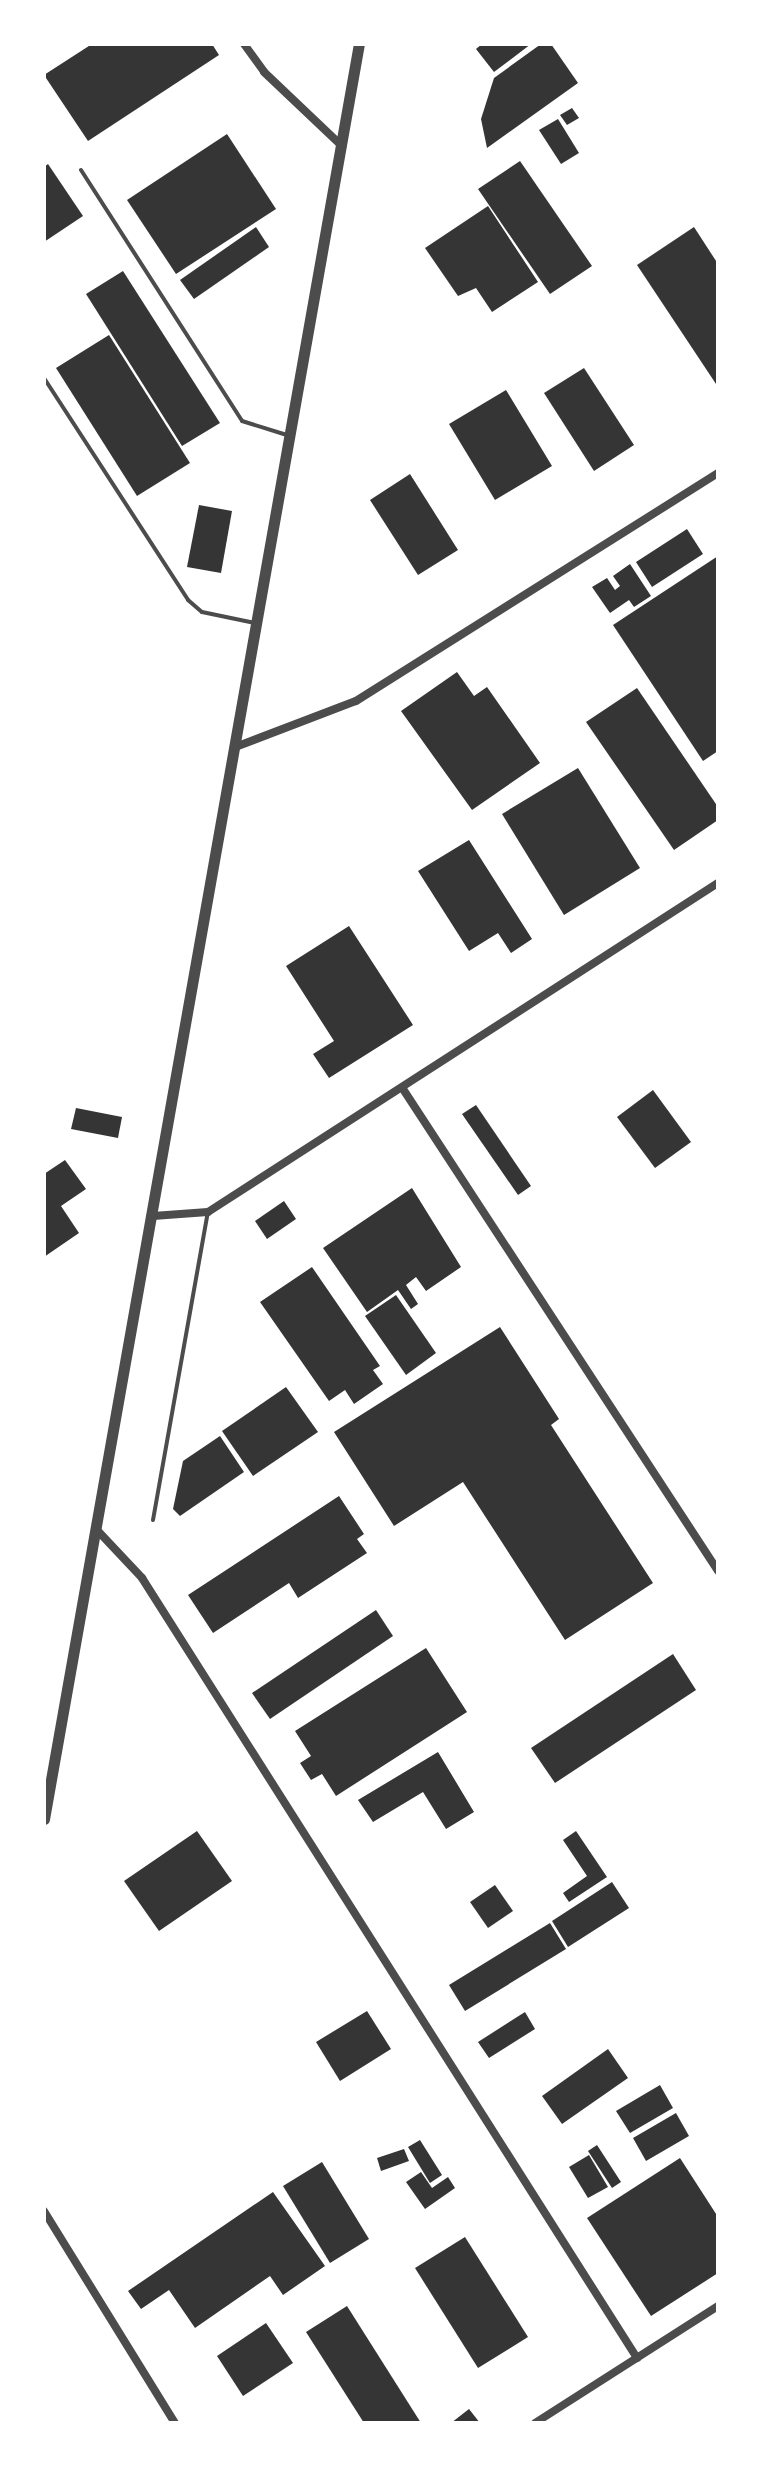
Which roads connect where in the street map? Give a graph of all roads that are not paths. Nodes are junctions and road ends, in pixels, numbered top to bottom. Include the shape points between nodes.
1 (244, 44) edge
2 (359, 44) edge
3 (342, 146) junction
4 (81, 170) dead end
5 (44, 378) edge
6 (292, 436) junction
7 (718, 473) edge
8 (259, 624) junction
9 (238, 746) junction
10 (718, 883) edge
11 (403, 1089) junction
12 (208, 1212) junction
13 (153, 1216) junction
14 (153, 1520) dead end
15 (97, 1530) junction
16 (718, 1571) edge
17 (44, 1819) edge
18 (44, 2211) edge
19 (718, 2306) edge
20 (637, 2358) junction
21 (175, 2423) edge
22 (535, 2423) edge

1 - 3 street via 264,72
2 - 3 street
3 - 6 street
4 - 6 lane via 242,421
5 - 8 lane via 188,600 202,612
6 - 8 street
7 - 9 street via 356,701
8 - 9 street
9 - 13 street
10 - 11 street
11 - 12 street
11 - 16 street
12 - 13 street
12 - 14 lane
13 - 15 street
15 - 17 street
15 - 20 street via 142,1578
18 - 21 street
19 - 20 street
20 - 22 street

